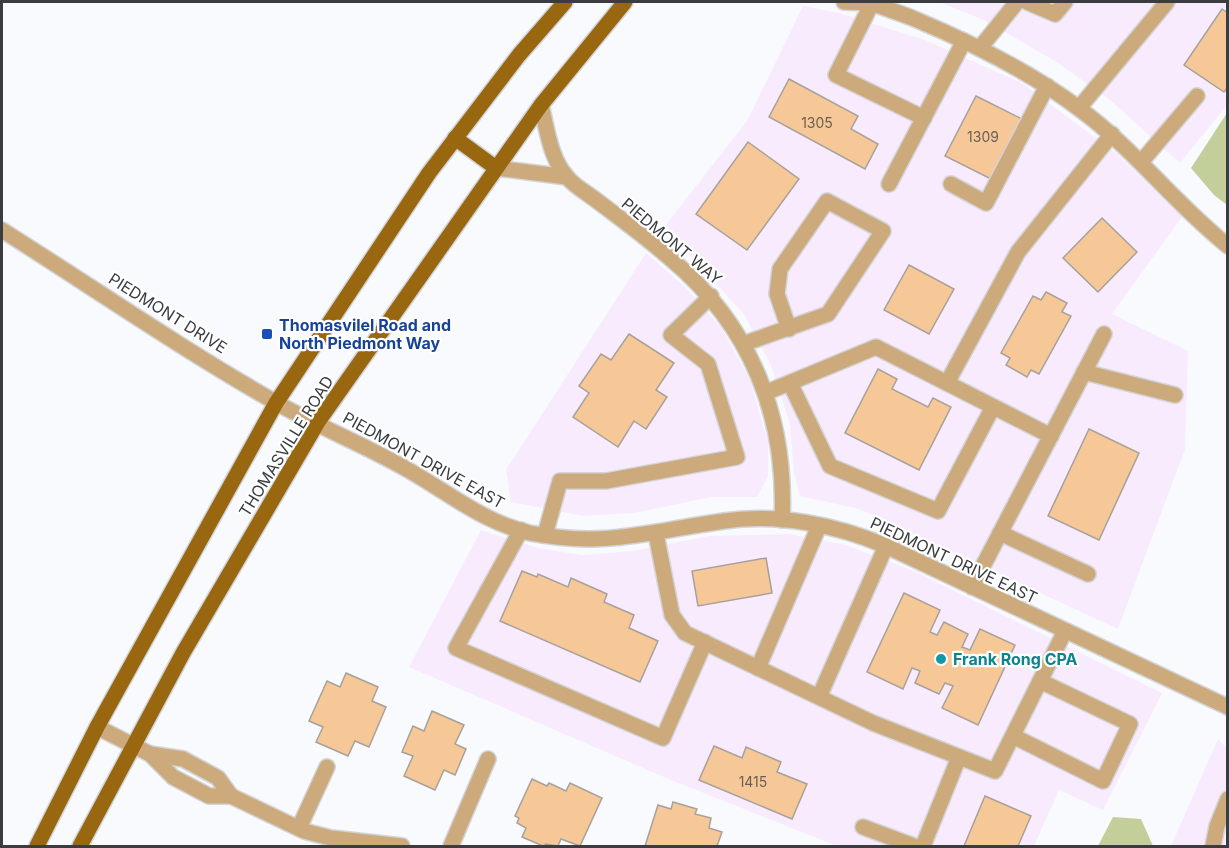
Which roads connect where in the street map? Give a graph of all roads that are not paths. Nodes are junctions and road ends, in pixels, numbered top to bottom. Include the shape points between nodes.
1 (564, 2) edge
2 (625, 2) edge
3 (844, 2) edge
4 (871, 2) edge
5 (1017, 2) edge
6 (1028, 2) edge
7 (1065, 2) edge
8 (1167, 2) edge
9 (964, 40) junction
10 (980, 48) junction
11 (1047, 86) junction
12 (1197, 96) dead end
13 (541, 105) junction
14 (1079, 108) junction
15 (924, 118) junction
16 (1112, 134) junction
17 (455, 138) junction
18 (1142, 161) junction
19 (496, 168) junction
20 (567, 177) junction
21 (889, 184) dead end
22 (951, 184) dead end
23 (2, 230) edge
24 (1227, 246) edge
25 (711, 296) junction
26 (789, 329) junction
27 (1104, 334) dead end
28 (743, 344) junction
29 (1084, 372) junction
30 (790, 383) junction
31 (947, 383) junction
32 (765, 393) junction
33 (1175, 395) dead end
34 (276, 403) junction
35 (993, 407) junction
36 (318, 422) junction
37 (1051, 436) junction
38 (782, 520) junction
39 (819, 526) junction
40 (521, 530) junction
41 (1000, 533) junction
42 (656, 534) junction
43 (545, 535) junction
44 (886, 546) junction
45 (1088, 574) dead end
46 (972, 587) junction
47 (1065, 631) junction
48 (705, 642) junction
49 (758, 668) junction
50 (1040, 681) junction
51 (819, 697) junction
52 (1227, 707) edge
53 (98, 727) junction
54 (1012, 736) junction
55 (134, 746) junction
56 (959, 757) junction
57 (488, 759) dead end
58 (327, 766) dead end
59 (1227, 799) edge
60 (863, 827) dead end
61 (299, 828) junction
62 (358, 844) edge
63 (37, 846) edge
64 (80, 846) edge
65 (402, 846) edge
66 (451, 846) edge
67 (914, 846) edge
68 (923, 846) edge
69 (1212, 846) edge

1 - 17 main road, THOMASVILLE ROAD
2 - 13 main road, THOMASVILLE ROAD
3 - 4 street
4 - 9 street
4 - 15 street via 836,75
5 - 10 street
6 - 7 street via 1054,14
8 - 14 street
9 - 10 street
9 - 15 street
10 - 11 street
11 - 14 street
11 - 22 street via 986,203
12 - 18 street
13 - 19 main road, THOMASVILLE ROAD
13 - 20 street, PIEDMONT WAY via 552,152
14 - 16 street
15 - 21 street
16 - 18 street
16 - 31 street via 1018,252
17 - 19 main road
17 - 34 main road, THOMASVILLE ROAD
18 - 24 street via 1202,226
19 - 20 street
19 - 36 main road, THOMASVILLE ROAD
20 - 25 street, PIEDMONT WAY via 669,257
23 - 34 street, PIEDMONT DRIVE
25 - 28 street, PIEDMONT WAY
25 - 43 street via 671,335 708,364 737,457 606,481 560,481
26 - 26 street via 828,314 883,231 827,201 780,269 777,294
26 - 28 street
27 - 29 street
28 - 32 street, PIEDMONT WAY
29 - 33 street
29 - 37 street
30 - 31 street via 876,347
30 - 32 street
30 - 35 street via 830,466 938,511
31 - 35 street
32 - 38 street, PIEDMONT WAY via 780,445
34 - 36 street, PIEDMONT DRIVE
34 - 53 main road, THOMASVILLE ROAD
35 - 37 street
36 - 40 street, PIEDMONT DRIVE EAST via 403,466 471,511
36 - 55 main road, THOMASVILLE ROAD via 183,653
37 - 41 street
38 - 39 street, PIEDMONT DRIVE EAST
38 - 42 street, PIEDMONT DRIVE EAST via 725,521
39 - 44 street, PIEDMONT DRIVE EAST
39 - 49 street
40 - 43 street, PIEDMONT DRIVE EAST
40 - 48 street via 456,648 663,738
41 - 45 street
41 - 46 street
42 - 43 street, PIEDMONT DRIVE EAST via 602,541
42 - 48 street via 672,615 685,633
44 - 46 street, PIEDMONT DRIVE EAST
44 - 51 street
46 - 47 street, PIEDMONT DRIVE EAST
47 - 50 street
47 - 52 street, PIEDMONT DRIVE EAST
48 - 49 street
49 - 51 street
50 - 54 street
50 - 54 street via 1130,724 1103,781
51 - 56 street
53 - 55 street
53 - 63 main road, THOMASVILLE ROAD
54 - 56 street via 995,771
55 - 61 street via 150,754 173,777 209,796 231,796
55 - 64 main road, THOMASVILLE ROAD
56 - 68 street
57 - 66 street
58 - 61 street
59 - 69 street
60 - 67 street
61 - 62 street
62 - 65 street

